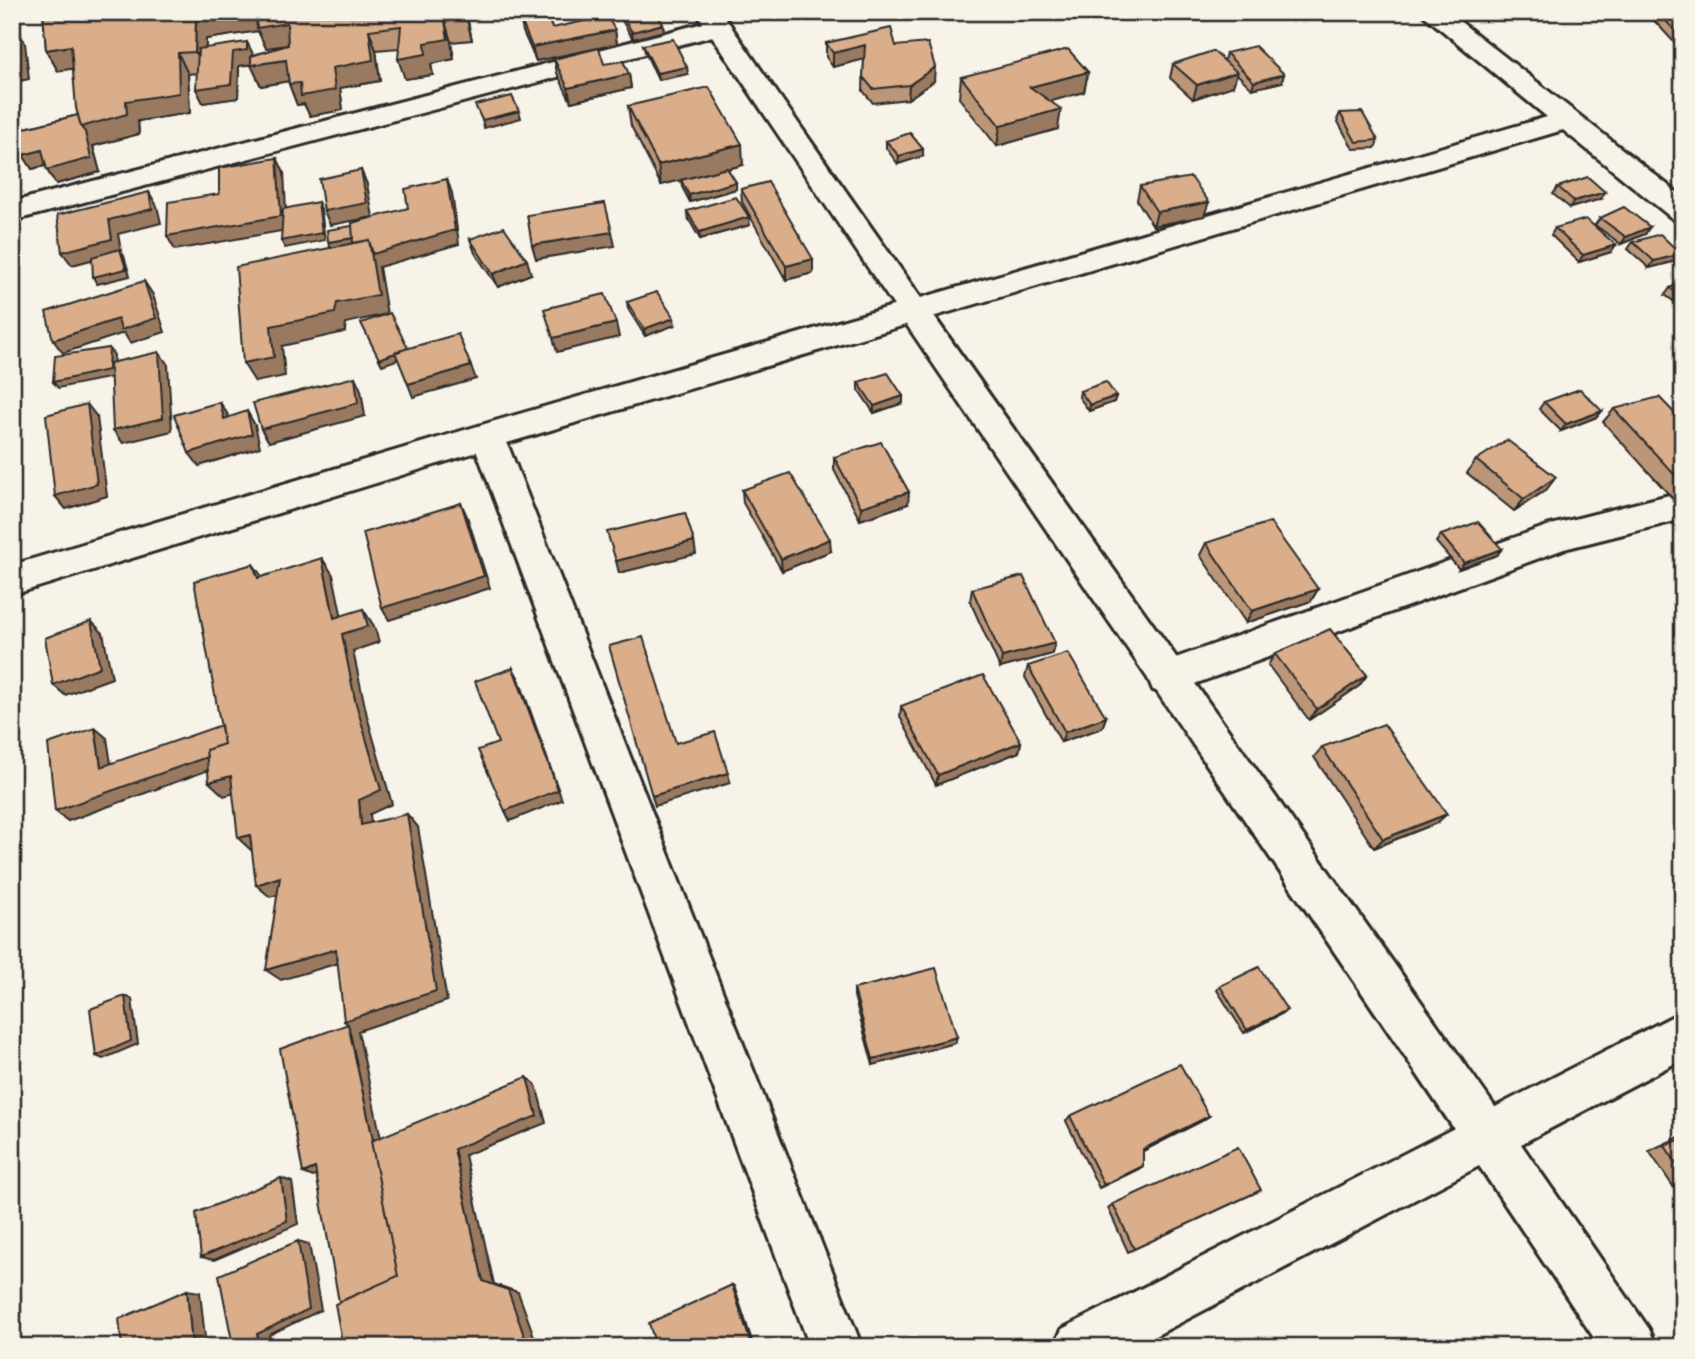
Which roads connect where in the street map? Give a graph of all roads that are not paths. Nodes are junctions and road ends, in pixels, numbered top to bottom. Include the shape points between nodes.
1 (1432, 12) edge
2 (713, 20) edge
3 (1567, 120) junction
4 (12, 212) edge
5 (1683, 212) edge
6 (912, 312) junction
7 (488, 436) junction
8 (1673, 508) dead end
9 (12, 580) edge
10 (1167, 678) junction
11 (1683, 1034) edge
12 (1488, 1135) junction
13 (836, 1347) edge
14 (1080, 1347) edge
15 (1631, 1347) edge

1 - 3 street
2 - 4 street
2 - 6 street
3 - 5 street
3 - 6 street
6 - 7 street
6 - 10 street
7 - 9 street
7 - 13 street
8 - 10 street via 1560,536
10 - 12 street
11 - 12 street
12 - 14 street
12 - 15 street

